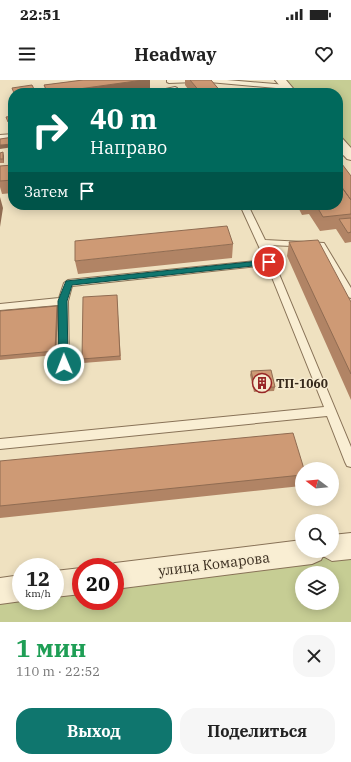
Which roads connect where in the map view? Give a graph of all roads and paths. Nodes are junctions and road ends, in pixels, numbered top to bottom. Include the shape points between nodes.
1 (194, 80) edge
2 (209, 80) edge
3 (168, 81) edge
4 (286, 87) edge
5 (246, 210) edge
6 (262, 242) junction
7 (269, 262) junction
8 (351, 295) edge
9 (63, 301) junction
10 (0, 307) edge
11 (64, 364) dead end
12 (331, 411) junction
13 (0, 444) edge
14 (351, 462) edge
15 (351, 546) edge
16 (339, 547) edge
17 (295, 553) edge
18 (124, 575) edge
19 (12, 589) edge
20 (0, 591) edge

1 - 3 lane
2 - 4 lane
5 - 6 lane
6 - 7 lane
6 - 8 lane via 321,245
7 - 9 lane via 68,282
7 - 12 lane
9 - 10 lane
9 - 11 lane
12 - 13 lane
12 - 14 lane
15 - 16 street
17 - 18 street, улица Комарова
19 - 20 street

